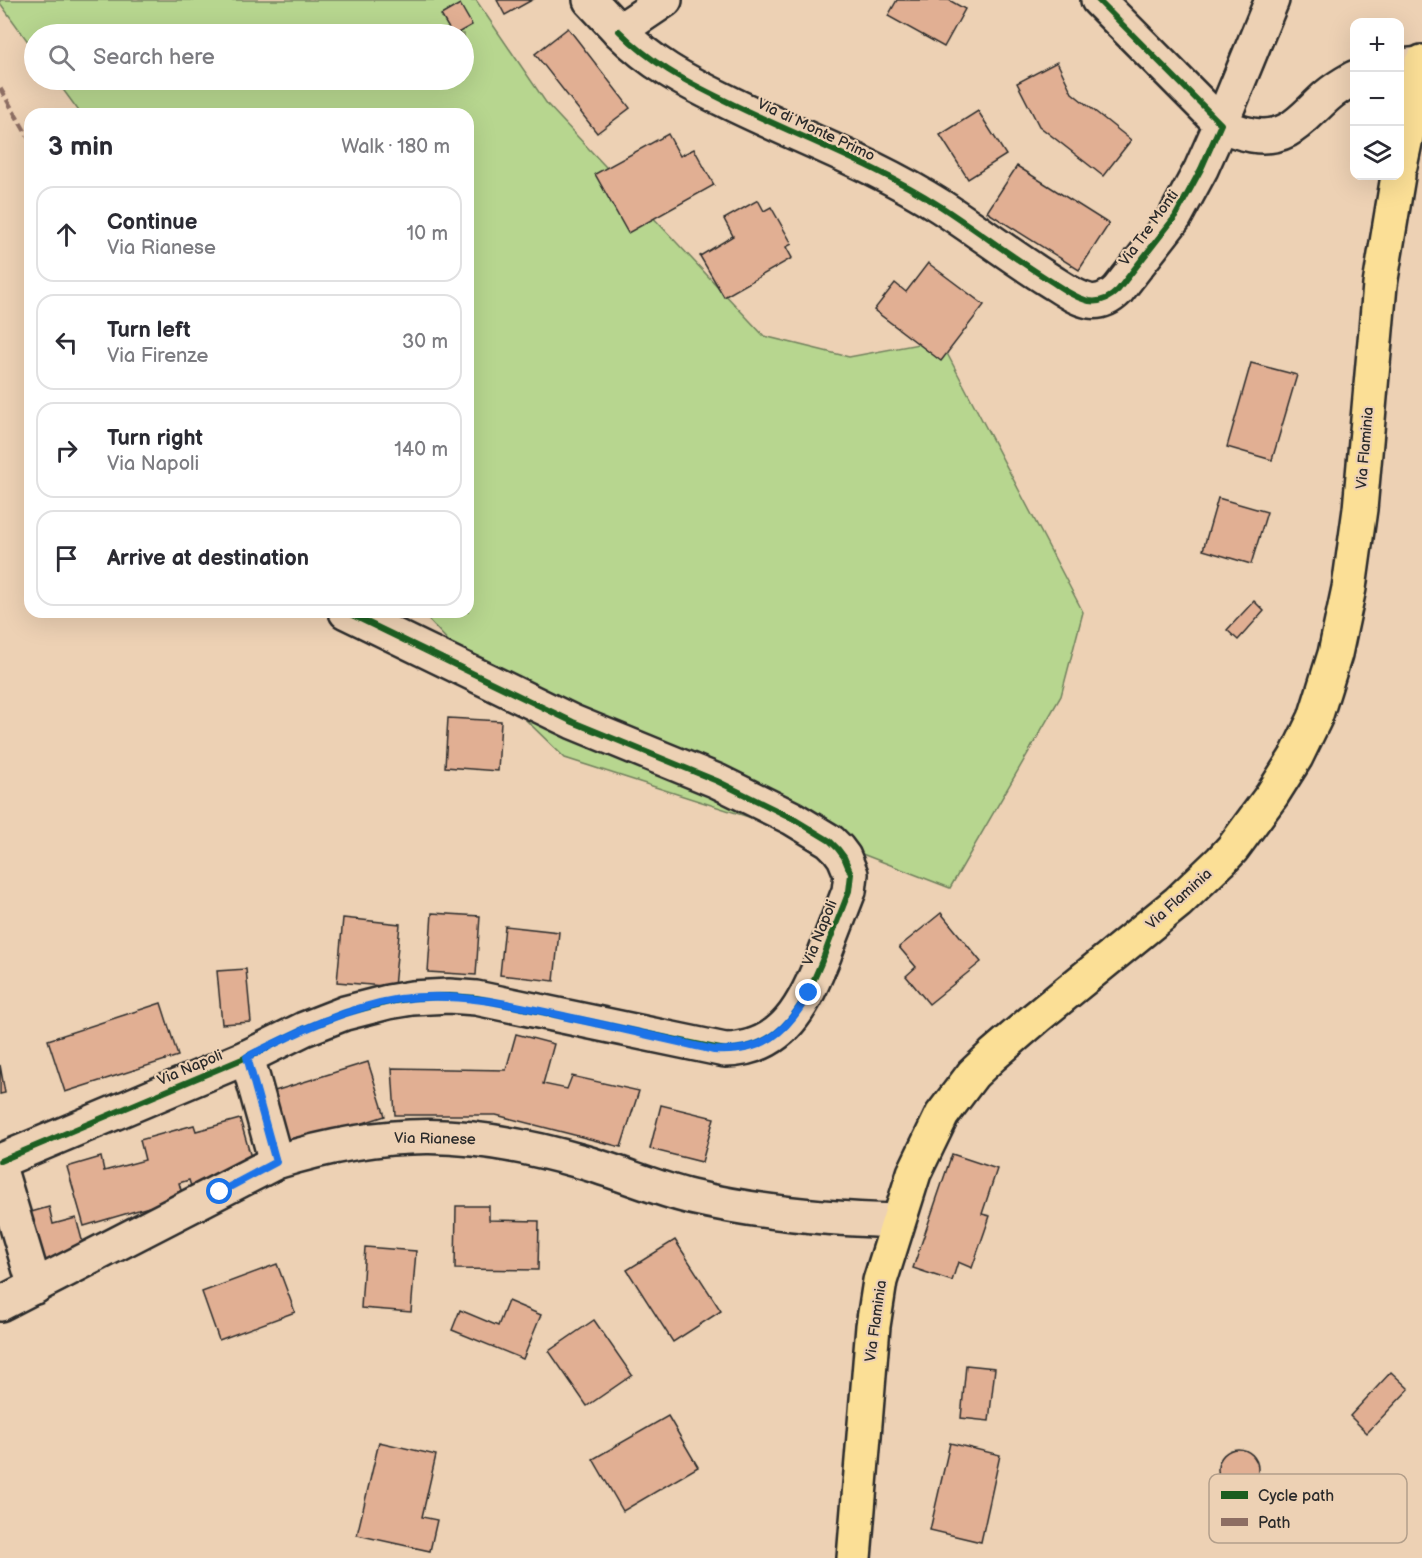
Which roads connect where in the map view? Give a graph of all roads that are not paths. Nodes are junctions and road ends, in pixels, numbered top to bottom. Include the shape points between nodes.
1 (590, 0) edge
2 (665, 0) edge
3 (1098, 0) edge
4 (1272, 0) edge
5 (619, 31) junction
6 (1422, 63) edge
7 (1404, 65) edge
8 (1350, 81) edge
9 (1221, 124) junction
10 (1404, 147) edge
11 (1397, 180) edge
12 (1098, 302) joint
13 (358, 618) edge
14 (247, 1057) junction
15 (0, 1161) edge
16 (276, 1162) junction
17 (0, 1170) edge
18 (898, 1221) junction
19 (35, 1287) junction
20 (0, 1304) edge
21 (854, 1558) edge

1 - 5 street, Via di Monte Primo
2 - 5 street
3 - 9 street
4 - 9 street, Via Tre Monti
5 - 12 street, Via di Monte Primo via 650,59 693,84 912,190 1055,284 1082,299
6 - 7 street
6 - 10 main road
8 - 9 street via 1294,127 1275,135 1243,133
9 - 12 street, Via Tre Monti via 1175,217 1118,290
11 - 18 main road, Via Flaminia via 1380,285 1349,588 1327,684 1307,736 1272,795 1221,861 1178,902 973,1074 942,1115 927,1144
13 - 14 street, Via Napoli via 562,717 775,809 838,849 851,874 849,891 809,993 798,1011 770,1039 746,1049 714,1050 514,1005 448,996 399,1000 345,1013
14 - 15 street, Via Napoli
14 - 16 street
16 - 18 street, Via Rianese via 385,1138 462,1137 559,1155 668,1191 724,1204 793,1215
16 - 19 street, Via Rianese
17 - 19 street
18 - 21 main road, Via Flaminia via 875,1304
19 - 20 street, Via Rianese

